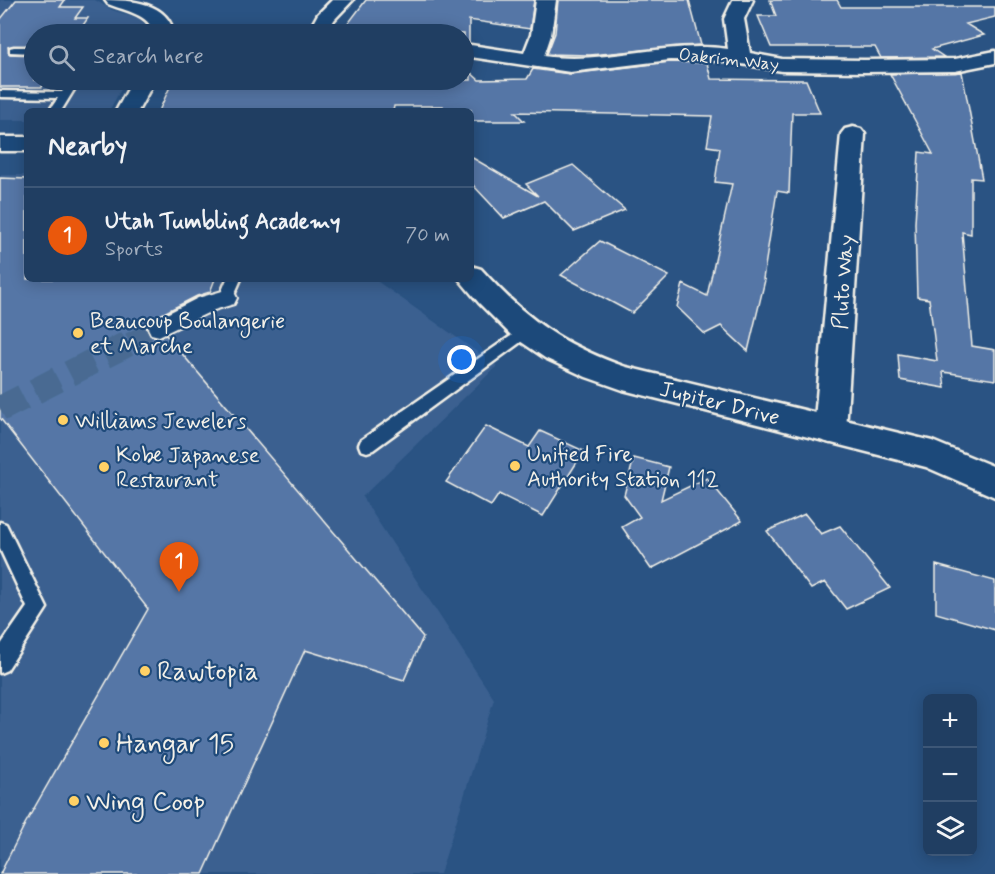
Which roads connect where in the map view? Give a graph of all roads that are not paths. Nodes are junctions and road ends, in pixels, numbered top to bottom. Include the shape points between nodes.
1 (115, 0) edge
2 (343, 0) edge
3 (546, 0) edge
4 (743, 0) edge
5 (162, 24) edge
6 (322, 24) edge
7 (24, 50) edge
8 (14, 51) dead end
9 (474, 51) edge
10 (740, 58) junction
11 (532, 59) junction
12 (993, 60) edge
13 (68, 90) edge
14 (139, 90) edge
15 (0, 94) edge
16 (65, 95) junction
17 (56, 108) edge
18 (129, 108) edge
19 (853, 134) dead end
20 (0, 144) edge
21 (24, 144) edge
22 (474, 280) edge
23 (230, 288) edge
24 (159, 328) tunnel mouth
25 (524, 332) junction
26 (830, 430) junction
27 (367, 445) dead end
28 (995, 482) edge
29 (0, 530) edge
30 (0, 663) edge

1 - 5 street
2 - 6 street
3 - 11 street via 541,35
4 - 10 street via 734,20
7 - 8 lane
9 - 11 street, Oakrim Way
10 - 11 street, Oakrim Way via 658,54 580,66
10 - 12 street, Oakrim Way via 782,65 866,66 948,66
13 - 16 lane
14 - 18 street
15 - 16 lane
16 - 17 lane
19 - 26 street, Pluto Way
20 - 21 street
22 - 25 street, Jupiter Drive
23 - 24 street
25 - 26 street, Jupiter Drive via 559,354 623,378
25 - 27 lane
26 - 28 street, Jupiter Drive via 932,455
29 - 30 lane via 37,608

